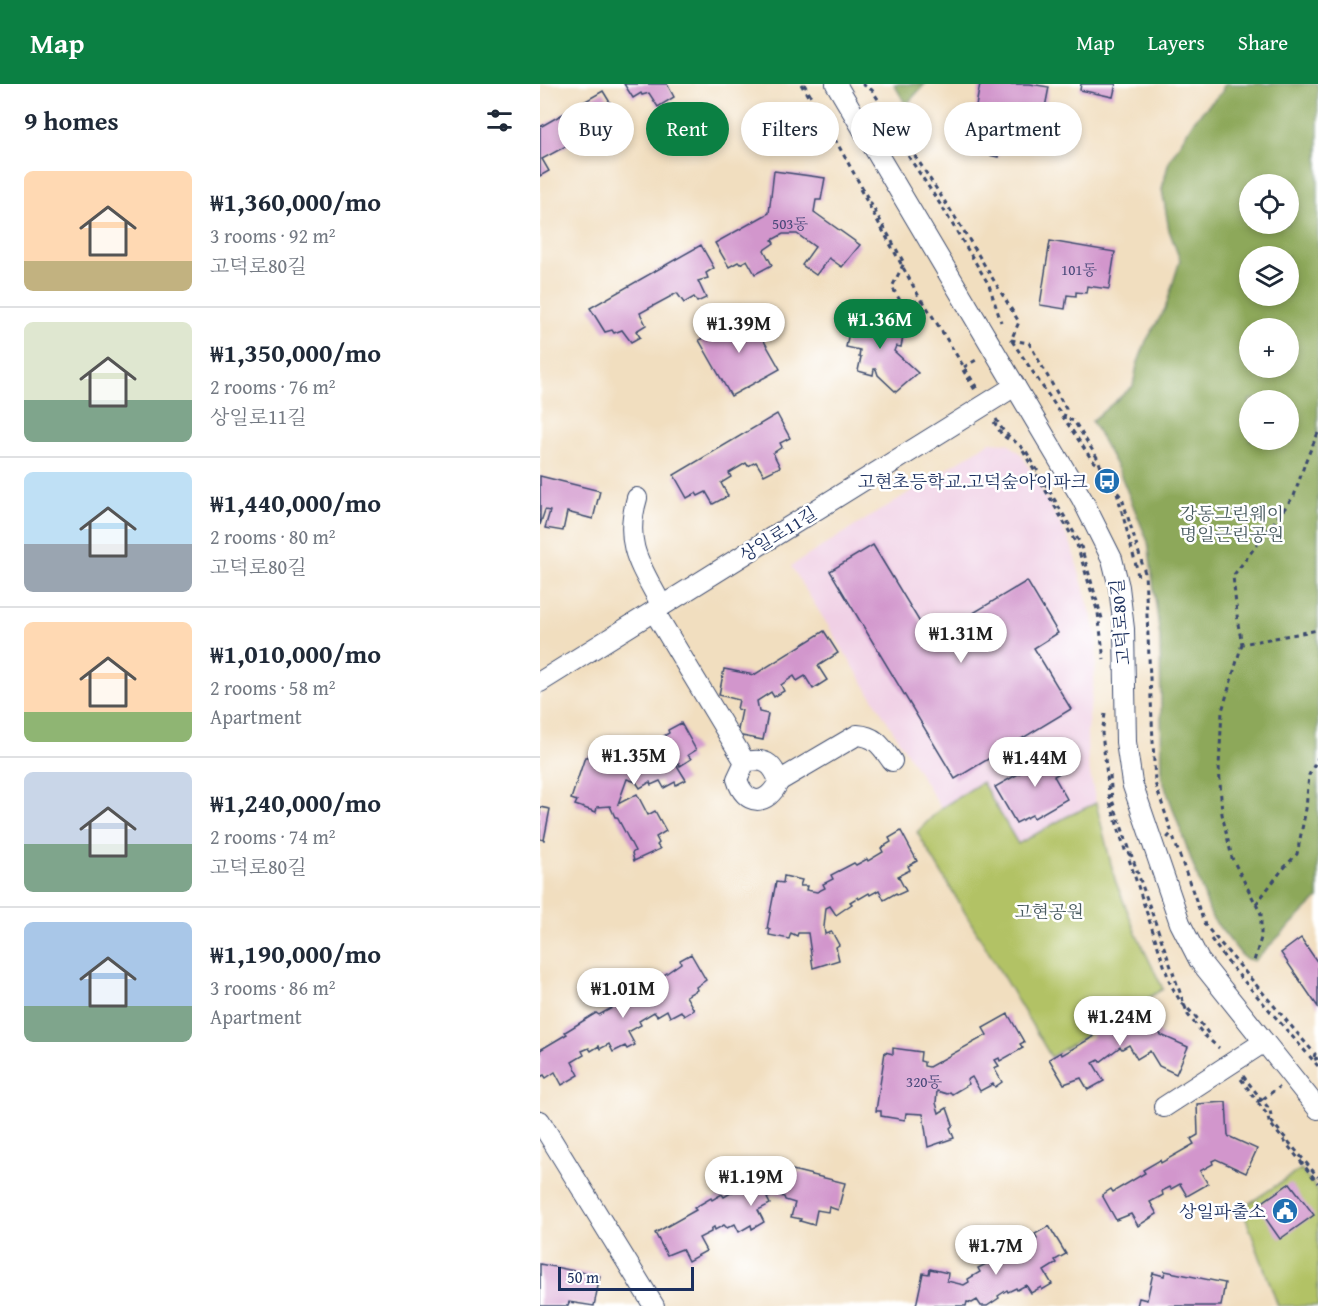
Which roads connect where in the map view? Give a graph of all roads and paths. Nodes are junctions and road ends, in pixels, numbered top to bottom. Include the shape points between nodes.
1 (802, 84) edge
2 (836, 84) edge
3 (902, 266) junction
4 (922, 301) junction
5 (964, 367) junction
6 (1016, 386) junction
7 (976, 387) dead end
8 (984, 405) junction
9 (1318, 433) edge
10 (637, 498) dead end
11 (658, 608) junction
12 (1318, 630) edge
13 (1242, 644) junction
14 (1105, 668) dead end
15 (540, 682) edge
16 (1105, 712) dead end
17 (1318, 758) edge
18 (892, 761) dead end
19 (744, 762) junction
20 (779, 781) junction
21 (1256, 904) junction
22 (1254, 962) dead end
23 (1264, 1042) junction
24 (1229, 1064) junction
25 (1164, 1107) dead end
26 (1318, 1109) edge
27 (540, 1122) edge
28 (1318, 1184) edge
29 (654, 1306) edge

1 - 3 path
2 - 6 street, 고덕로80길
3 - 4 path
3 - 4 path via 892,287 901,302
4 - 5 path
5 - 7 path
5 - 8 path
6 - 8 street, 상일로11길
6 - 23 street, 고덕로80길 via 1112,559 1124,629 1126,742 1132,783 1180,923 1199,960
8 - 11 street, 상일로11길
8 - 14 path via 1002,435 1018,444 1024,453 1077,545 1098,613
9 - 13 path via 1294,496 1233,576
10 - 11 street via 632,515 632,543
11 - 15 street, 상일로11길
11 - 19 street
12 - 13 path
13 - 21 path via 1222,711 1219,766 1222,814 1232,858
16 - 24 path via 1102,733 1110,802 1170,983
17 - 21 path via 1309,775 1297,854
18 - 20 street via 879,743 867,735 857,735
19 - 20 street via 766,762
19 - 20 street via 737,779 741,792 751,799 765,799
21 - 22 path via 1262,927
23 - 24 street
23 - 26 street, 고덕로80길
24 - 25 street
24 - 28 path via 1257,1101 1262,1100 1259,1104 1269,1122
27 - 29 street

